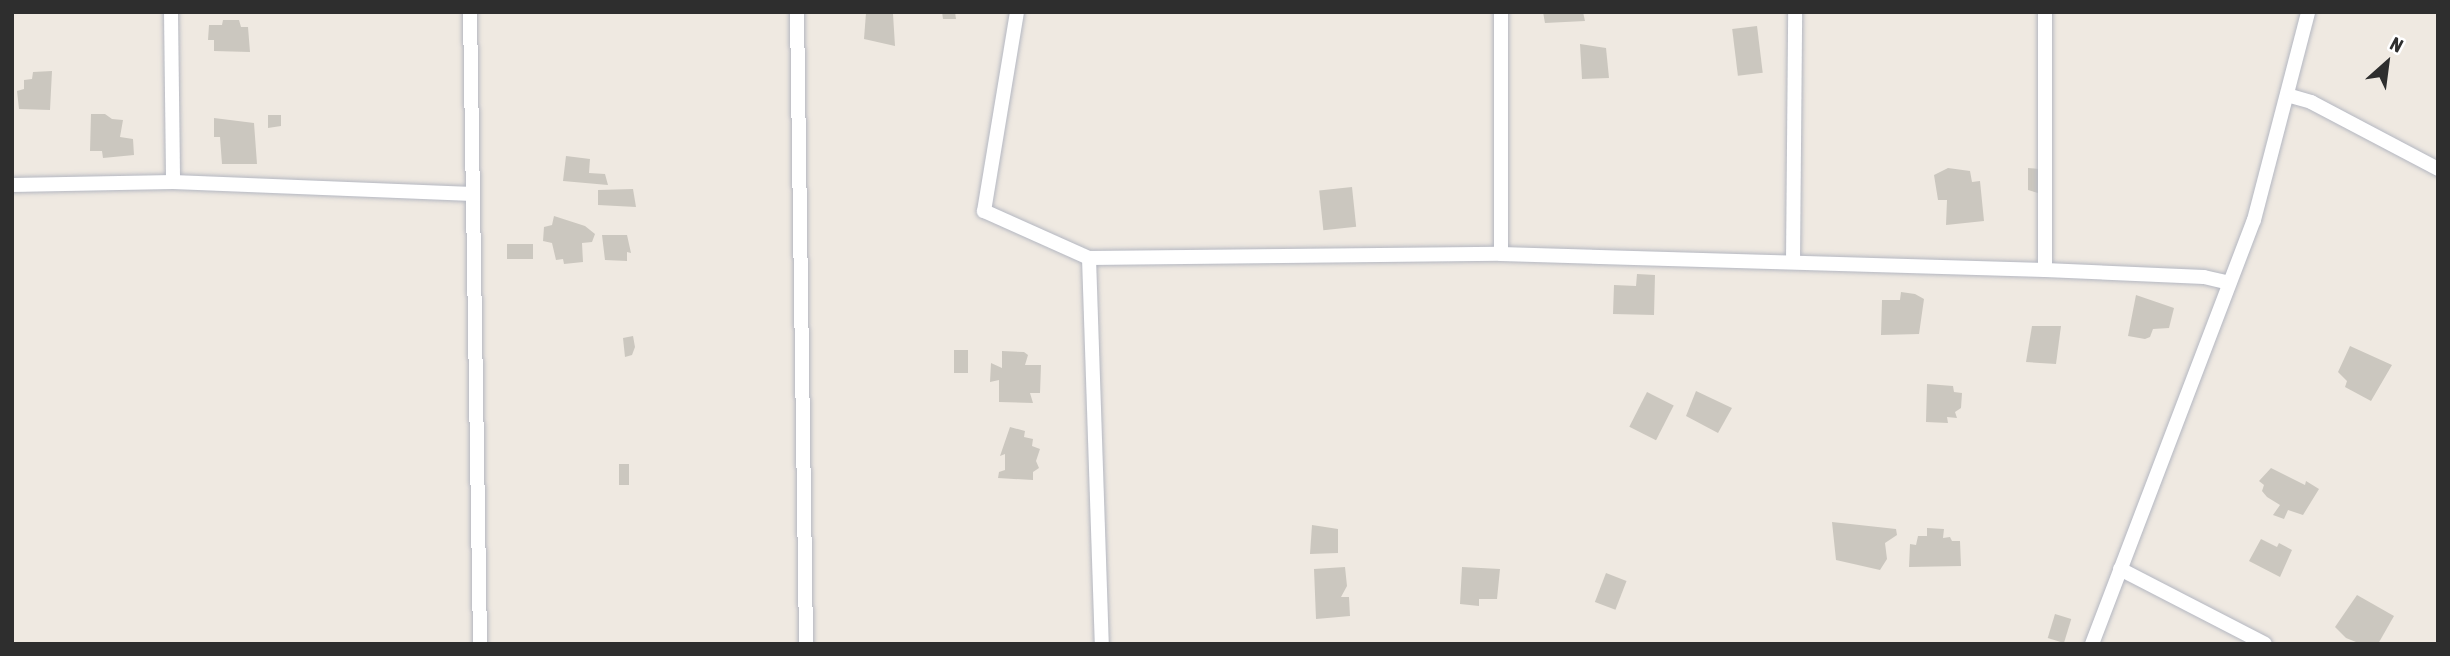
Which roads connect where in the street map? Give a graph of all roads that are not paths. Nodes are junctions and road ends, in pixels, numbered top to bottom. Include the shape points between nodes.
1 (171, 12) edge
2 (470, 12) edge
3 (797, 12) edge
4 (1017, 12) edge
5 (1501, 12) edge
6 (1795, 12) edge
7 (2045, 12) edge
8 (2308, 12) edge
9 (2287, 95) junction
10 (2438, 169) edge
11 (173, 182) junction
12 (12, 185) edge
13 (472, 194) junction
14 (1501, 254) junction
15 (1089, 258) junction
16 (1793, 261) junction
17 (2045, 270) junction
18 (2229, 283) junction
19 (2120, 569) junction
20 (480, 644) edge
21 (806, 644) edge
22 (1102, 644) edge
23 (2092, 644) edge
24 (2265, 644) edge

1 - 11 street
2 - 13 street
3 - 21 street
4 - 15 street via 985,211
5 - 14 street
6 - 16 street
7 - 17 street
8 - 9 street
9 - 10 street via 2311,102
9 - 18 street via 2254,220
11 - 12 street
11 - 13 street
13 - 20 street
14 - 15 street
14 - 16 street
15 - 22 street
16 - 17 street
17 - 18 street via 2204,277
18 - 19 street
19 - 23 street
19 - 24 street

